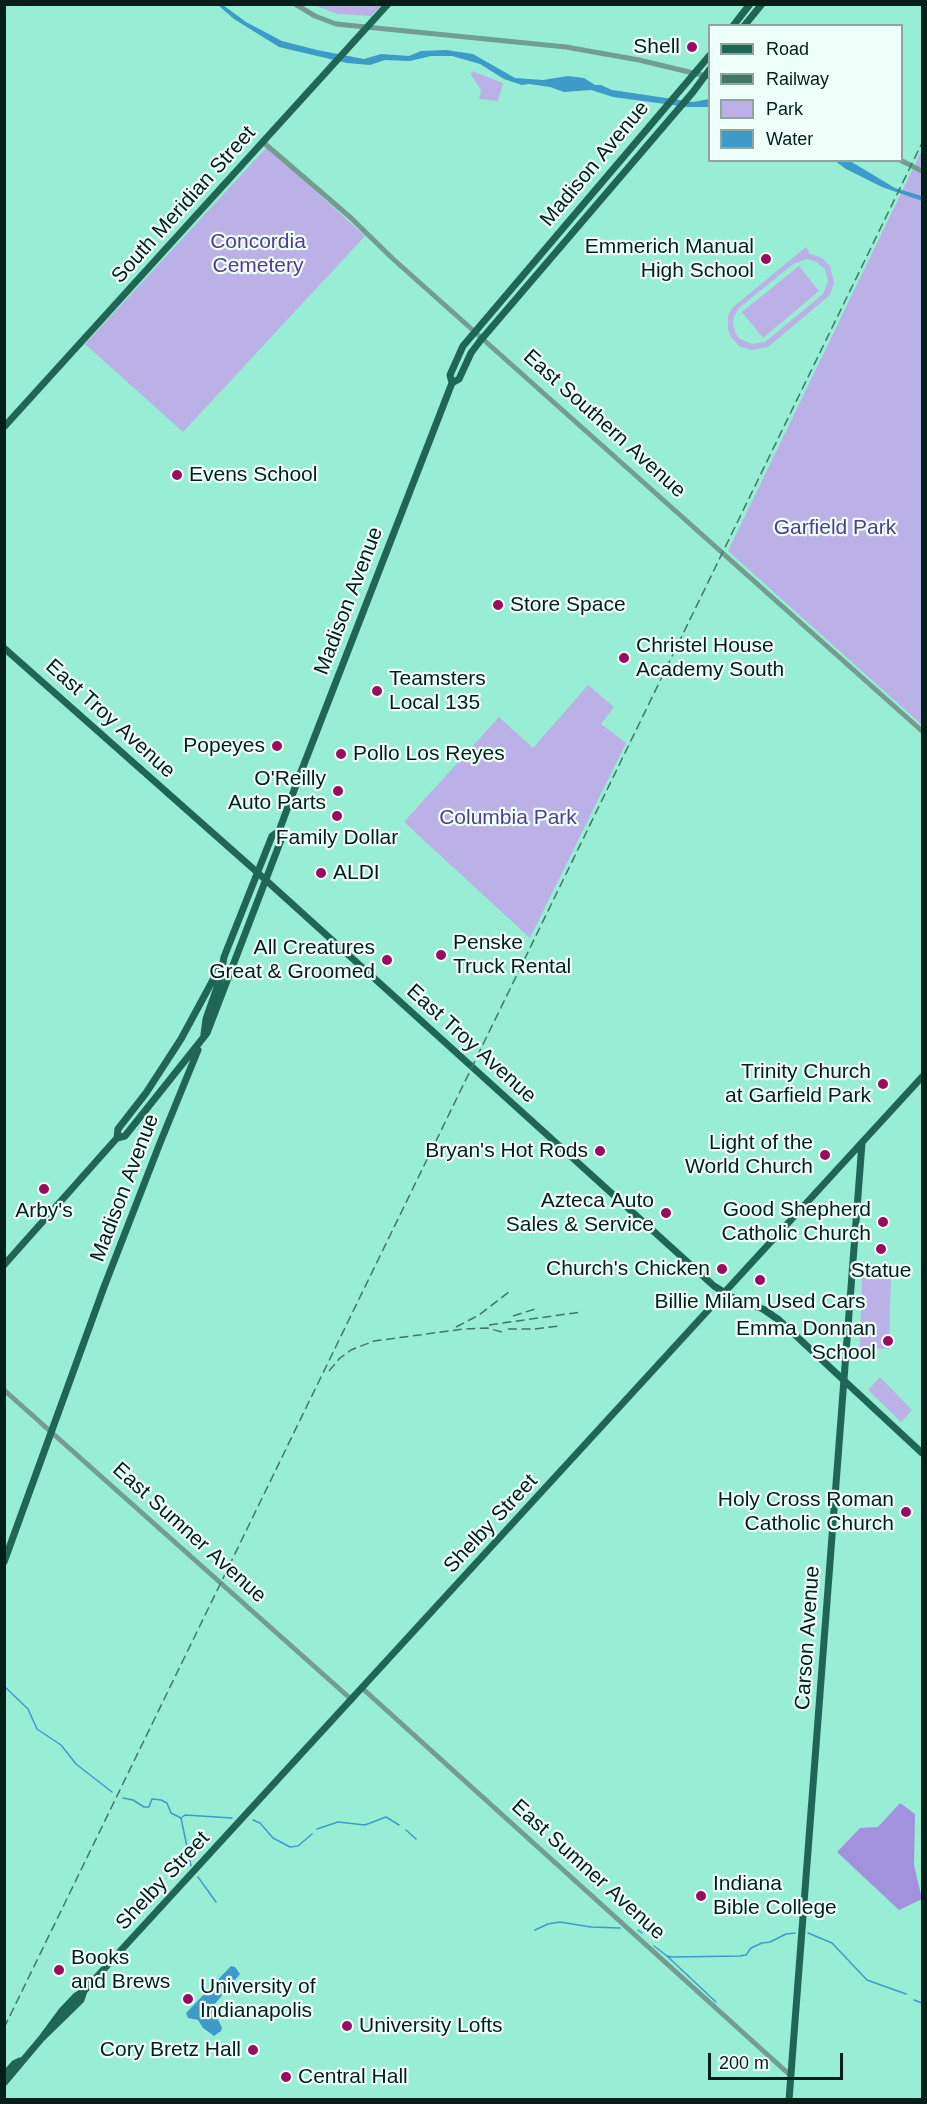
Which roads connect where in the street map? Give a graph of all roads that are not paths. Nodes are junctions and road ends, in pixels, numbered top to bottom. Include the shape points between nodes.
1 (295, 4) edge
2 (388, 4) edge
3 (750, 4) edge
4 (762, 4) edge
5 (735, 24) edge
6 (746, 24) edge
7 (367, 28) junction
8 (708, 57) edge
9 (694, 73) junction
10 (707, 77) edge
11 (263, 142) junction
12 (903, 162) edge
13 (922, 171) edge
14 (474, 331) junction
15 (482, 338) junction
16 (452, 383) junction
17 (4, 427) edge
18 (4, 648) edge
19 (922, 731) edge
20 (279, 831) junction
21 (258, 873) junction
22 (266, 880) junction
23 (224, 957) junction
24 (203, 1039) junction
25 (922, 1077) edge
26 (117, 1138) junction
27 (862, 1143) junction
28 (4, 1265) edge
29 (725, 1294) junction
30 (843, 1380) junction
31 (4, 1390) edge
32 (52, 1432) junction
33 (922, 1453) edge
34 (4, 1562) edge
35 (362, 1688) junction
36 (352, 1700) junction
37 (20, 2061) junction
38 (4, 2075) edge
39 (791, 2076) junction
40 (4, 2083) edge
41 (789, 2100) edge

1 - 7 street via 326,21
2 - 7 main road, South Meridian Street
3 - 5 main road
4 - 6 main road
7 - 9 street via 566,47
7 - 11 main road, South Meridian Street
8 - 9 main road, Madison Avenue
9 - 10 street
9 - 14 main road, Madison Avenue
10 - 15 main road, Madison Avenue
11 - 14 street, East Southern Avenue
11 - 17 main road, South Meridian Street
12 - 13 street
14 - 15 street, East Southern Avenue
14 - 16 main road, Madison Avenue via 455,362 450,375
15 - 16 main road, Madison Avenue via 459,379
15 - 19 street, East Southern Avenue
16 - 20 main road, Madison Avenue
18 - 21 main road, East Troy Avenue
20 - 21 main road, Madison Avenue via 272,836
20 - 22 main road, Madison Avenue via 281,840
21 - 22 main road, East Troy Avenue
21 - 23 main road, Madison Avenue
22 - 24 main road, Madison Avenue
22 - 29 main road, East Troy Avenue
23 - 24 main road, Madison Avenue
23 - 26 main road via 181,1040 118,1129
24 - 26 main road via 125,1136
24 - 32 main road, Madison Avenue
25 - 27 main road, Shelby Street
26 - 28 main road
27 - 29 main road, Shelby Street
27 - 30 main road, Carson Avenue
29 - 30 main road, East Troy Avenue via 770,1314
29 - 35 main road, Shelby Street
30 - 33 main road, East Troy Avenue
30 - 39 main road, Carson Avenue
31 - 32 street, East Sumner Avenue
32 - 34 main road, Madison Avenue
32 - 36 street, East Sumner Avenue
35 - 36 main road, Shelby Street
35 - 39 street, East Sumner Avenue
36 - 37 main road, Shelby Street
37 - 38 main road, Shelby Street
37 - 40 main road, Shelby Street
39 - 41 main road, Carson Avenue

